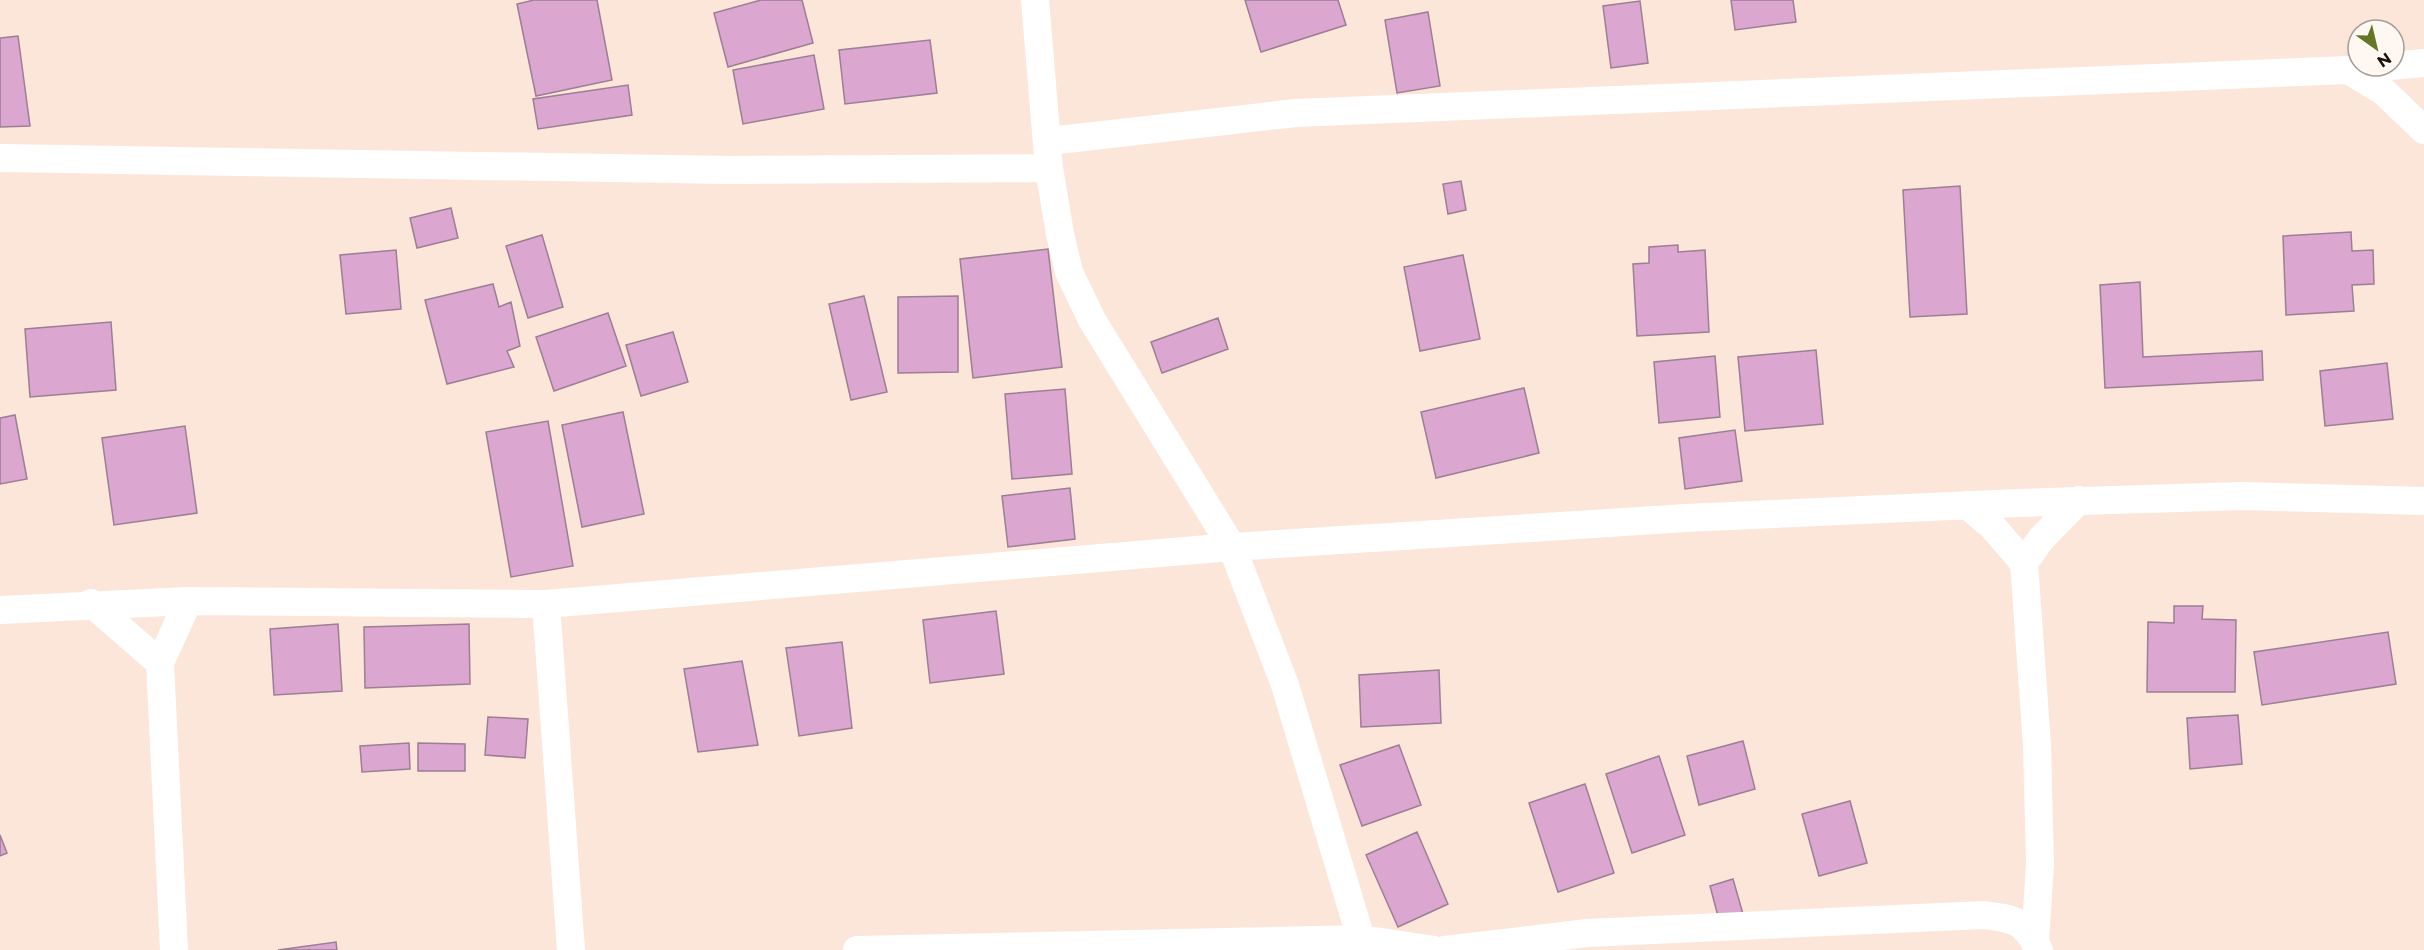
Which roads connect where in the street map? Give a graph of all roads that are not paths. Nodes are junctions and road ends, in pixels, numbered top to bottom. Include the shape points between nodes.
1 (1035, 0) edge
2 (2424, 63) edge
3 (2406, 65) edge
4 (2346, 70) edge
5 (2361, 78) edge
6 (2424, 130) edge
7 (1049, 155) junction
8 (0, 158) edge
9 (2079, 500) junction
10 (2424, 501) edge
11 (1967, 505) junction
12 (1232, 547) junction
13 (2024, 563) junction
14 (188, 601) junction
15 (91, 603) junction
16 (546, 604) junction
17 (0, 610) edge
18 (160, 663) junction
19 (1361, 939) junction
20 (2037, 946) edge
21 (174, 950) edge
22 (571, 950) edge
23 (857, 950) edge
24 (1435, 950) edge
25 (1445, 950) edge

1 - 7 street
2 - 3 street
4 - 7 street via 1296,113
5 - 6 street via 2383,91
7 - 8 street via 729,170
7 - 12 street via 1060,234 1070,272 1088,310
9 - 10 street via 2241,496
9 - 11 street
9 - 13 street
11 - 12 street via 1686,518
11 - 13 street via 1992,526
12 - 16 street
12 - 19 street via 1285,686
13 - 20 street via 2037,745
14 - 15 street
14 - 16 street
14 - 18 street
15 - 17 street
15 - 18 street
16 - 22 street
18 - 21 street
19 - 23 street
19 - 24 street
20 - 25 street via 2031,934 2015,920 1984,915 1587,933

